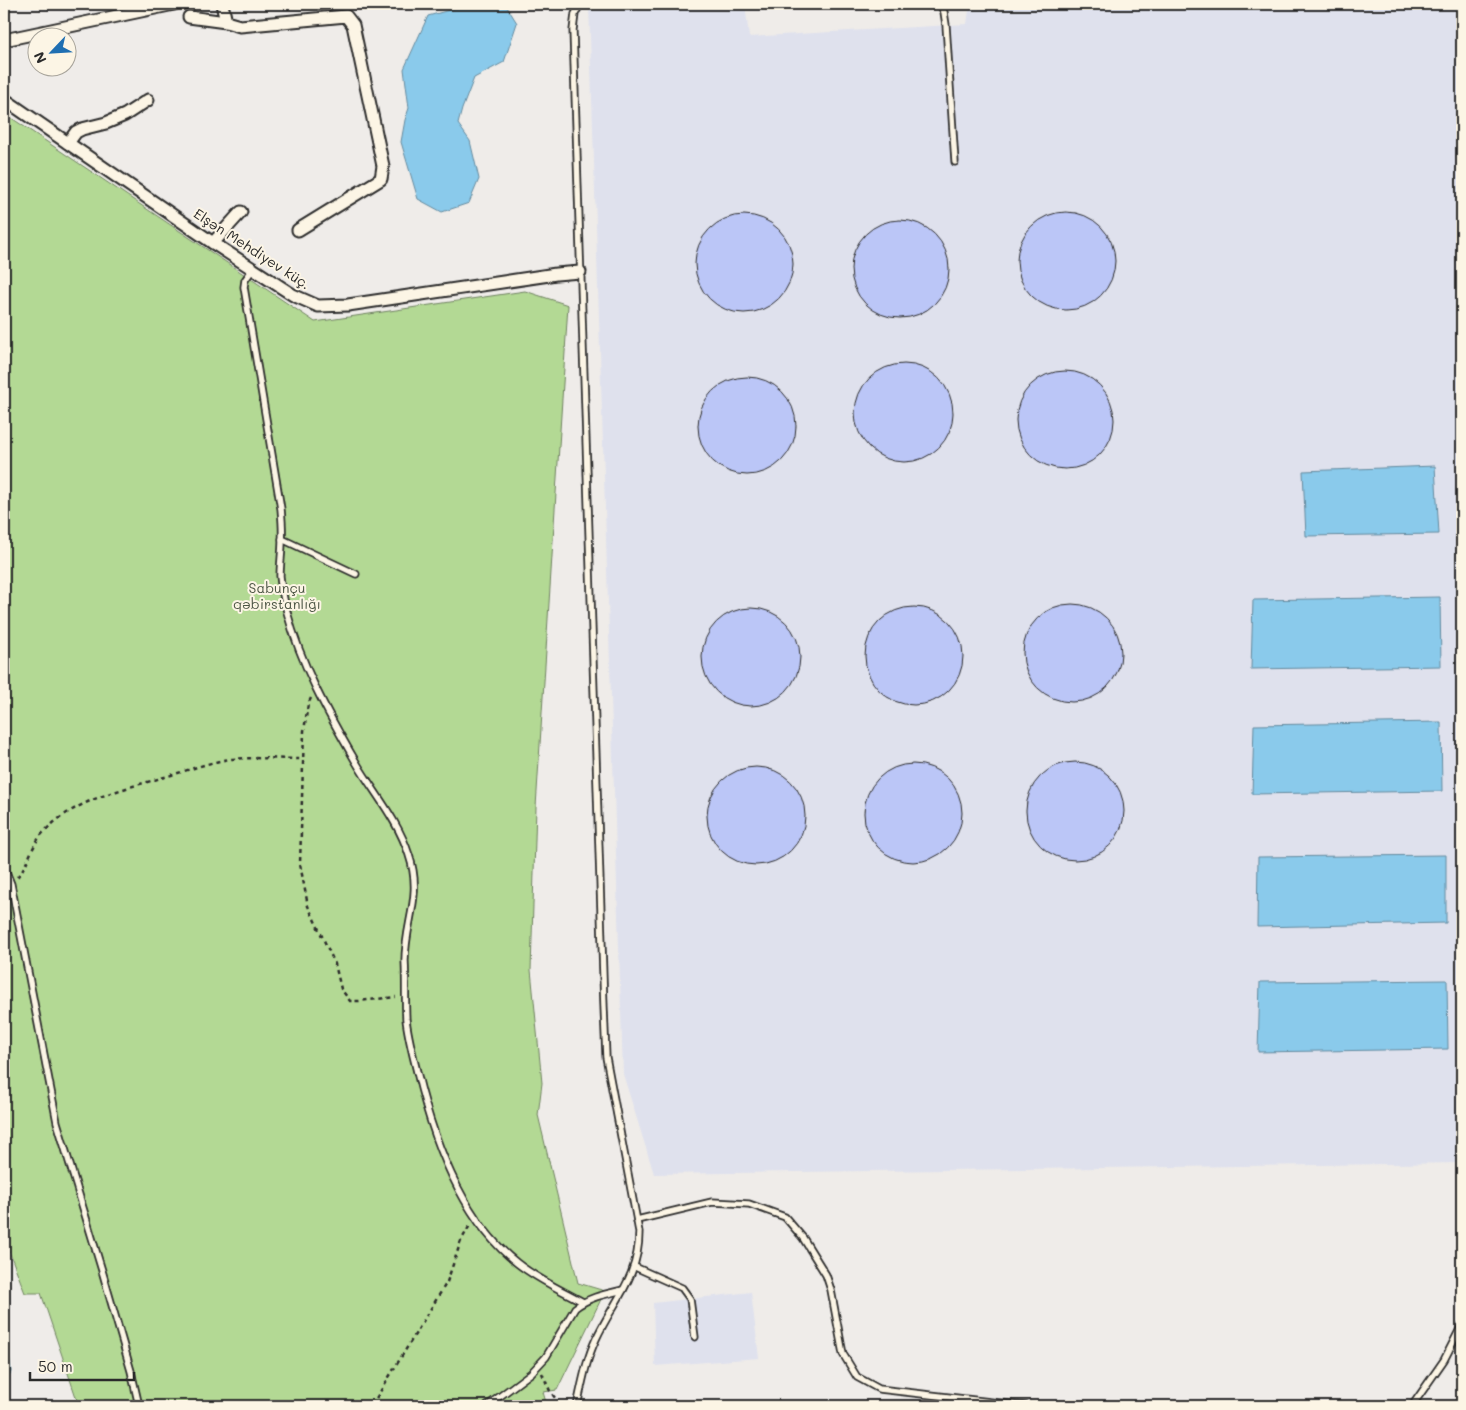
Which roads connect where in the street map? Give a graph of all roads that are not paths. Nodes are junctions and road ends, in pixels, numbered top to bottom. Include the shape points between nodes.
1 (174, 4) edge
2 (222, 4) edge
3 (580, 4) edge
4 (940, 4) edge
5 (189, 17) dead end
6 (226, 22) junction
7 (4, 40) edge
8 (4, 99) edge
9 (148, 100) dead end
10 (68, 143) junction
11 (954, 162) dead end
12 (241, 212) dead end
13 (298, 230) dead end
14 (213, 243) junction
15 (253, 269) junction
16 (580, 272) junction
17 (282, 539) junction
18 (356, 574) dead end
19 (4, 867) edge
20 (638, 1220) junction
21 (634, 1267) junction
22 (623, 1290) junction
23 (583, 1302) junction
24 (1462, 1325) edge
25 (695, 1337) dead end
26 (139, 1406) edge
27 (487, 1406) edge
28 (576, 1406) edge
29 (1028, 1406) edge
30 (1412, 1406) edge

1 - 7 street
2 - 6 street
3 - 16 lane via 573,30
4 - 11 lane via 946,25
5 - 6 street
6 - 13 street via 240,26 346,16 353,25 383,166 381,179
8 - 10 street, Elşən Mehdiyev küç.
9 - 10 street via 125,115 82,128
10 - 14 street, Elşən Mehdiyev küç.
12 - 14 street
14 - 15 street, Elşən Mehdiyev küç.
15 - 16 street, Elşən Mehdiyev küç. via 293,295 310,303 328,306
15 - 17 lane via 244,287 282,509
16 - 20 lane via 606,1057
17 - 18 lane
17 - 23 lane via 280,577 294,638 316,688 357,765 387,809 410,858 415,898 405,954 406,1020 425,1107 438,1144 475,1217 498,1245 517,1264
19 - 26 lane via 11,884 57,1122
20 - 21 lane via 639,1248
20 - 29 lane via 712,1202 749,1204 786,1217 826,1275 843,1354 857,1377 879,1389
21 - 22 lane
21 - 25 lane via 682,1288 690,1299
22 - 23 lane
22 - 28 lane via 596,1340
23 - 27 lane via 575,1308 539,1365
24 - 30 lane via 1444,1360

